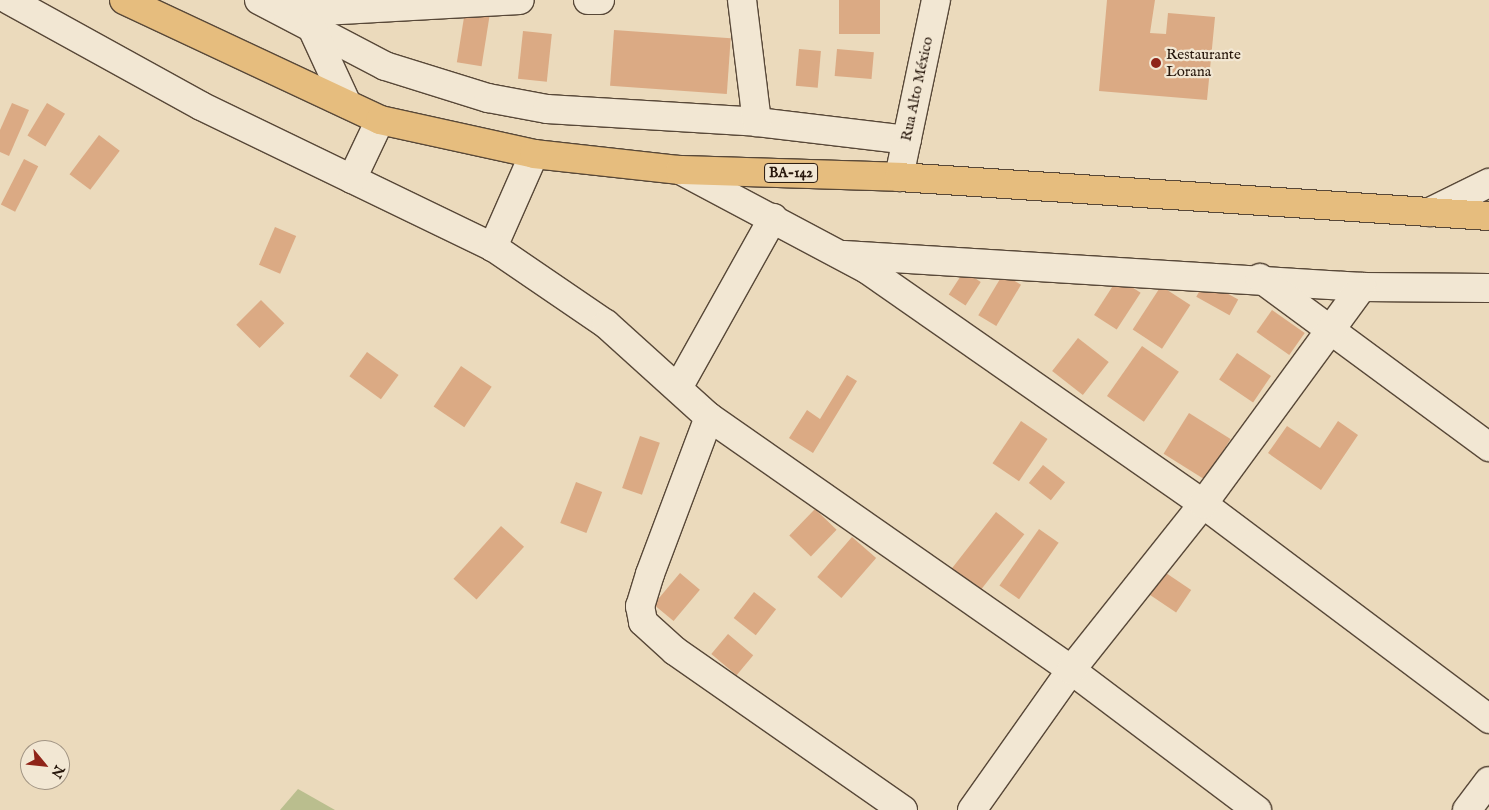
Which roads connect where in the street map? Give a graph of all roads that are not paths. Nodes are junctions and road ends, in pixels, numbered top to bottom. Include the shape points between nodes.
1 (9, 0) edge
2 (124, 0) edge
3 (259, 0) edge
4 (520, 0) edge
5 (588, 0) edge
6 (600, 0) edge
7 (742, 0) edge
8 (936, 0) edge
9 (46, 9) edge
10 (287, 13) junction
11 (311, 26) junction
12 (347, 104) junction
13 (380, 120) junction
14 (757, 122) junction
15 (907, 140) junction
16 (534, 154) junction
17 (680, 170) junction
18 (899, 177) junction
19 (352, 179) junction
20 (1489, 183) edge
21 (1430, 212) junction
22 (1489, 216) edge
23 (773, 218) junction
24 (493, 247) junction
25 (842, 255) junction
26 (1260, 278) junction
27 (1362, 286) junction
28 (1489, 288) edge
29 (1331, 334) junction
30 (678, 388) junction
31 (709, 417) junction
32 (1489, 447) edge
33 (1203, 504) junction
34 (1071, 670) junction
35 (1489, 719) edge
36 (1489, 781) edge
37 (903, 810) edge
38 (972, 810) edge
39 (1258, 810) edge
40 (1467, 810) edge

1 - 9 street
2 - 12 main road, BA-142
3 - 10 street
4 - 10 street
5 - 6 street
7 - 14 street
8 - 15 street, Rua Alto México
9 - 19 street via 201,106
10 - 11 street
11 - 12 street
11 - 14 street via 385,66 488,98 547,109
12 - 13 main road, BA-142
13 - 16 main road, BA-142
13 - 19 street
14 - 15 street
15 - 18 street, Rua Alto México
16 - 17 main road, BA-142
16 - 24 street
17 - 18 main road, BA-142
17 - 23 street
18 - 21 main road, BA-142
19 - 24 street
20 - 21 street
21 - 22 main road, BA-142
23 - 25 street
23 - 30 street
24 - 30 street via 563,290
25 - 26 street
25 - 33 street
26 - 27 street
26 - 29 street
27 - 28 street
27 - 29 street
29 - 32 street
29 - 33 street
30 - 31 street
31 - 34 street
31 - 37 street via 643,595 644,622 675,651
33 - 34 street
33 - 35 street
34 - 38 street
34 - 39 street
36 - 40 street

